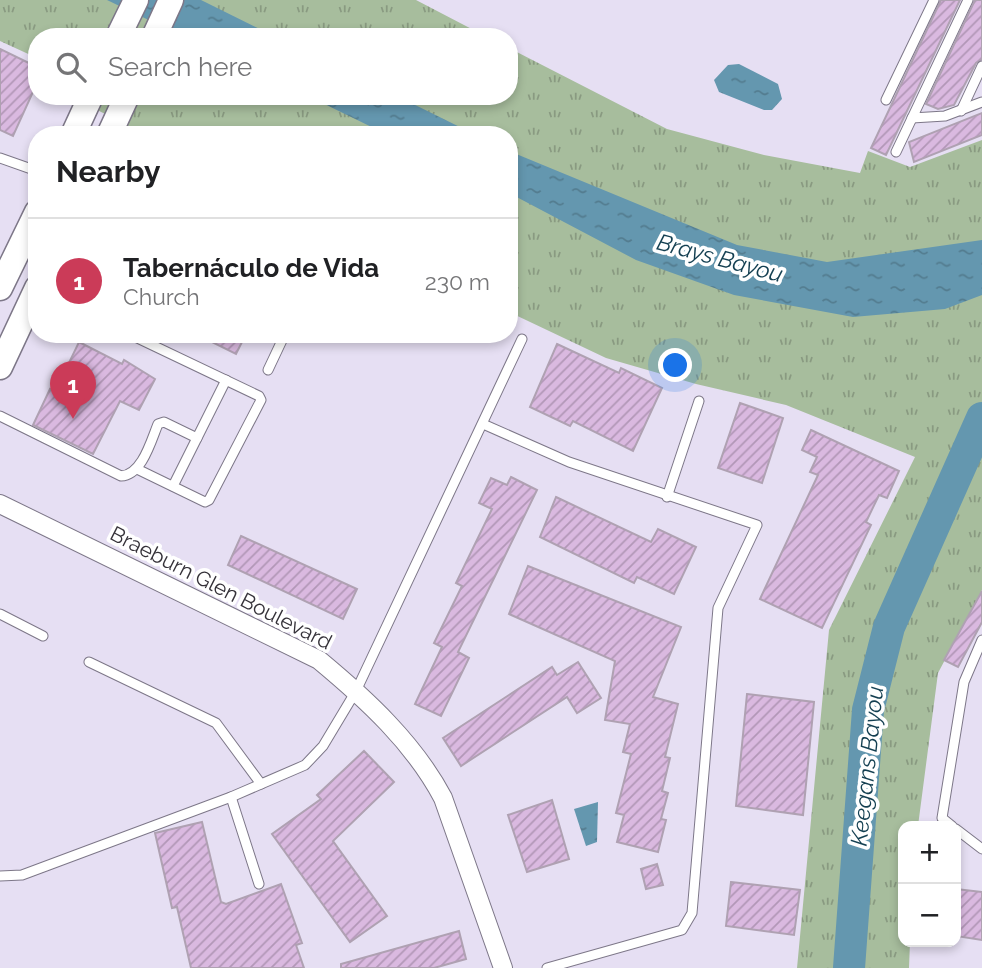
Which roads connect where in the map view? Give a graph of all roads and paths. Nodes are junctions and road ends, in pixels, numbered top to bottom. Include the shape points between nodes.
1 (136, 0) edge
2 (171, 0) edge
3 (934, 0) edge
4 (968, 0) edge
5 (122, 28) edge
6 (158, 28) edge
7 (982, 66) edge
8 (886, 100) dead end
9 (982, 102) edge
10 (87, 105) edge
11 (123, 105) edge
12 (961, 111) junction
13 (912, 118) junction
14 (77, 126) edge
15 (113, 126) edge
16 (896, 152) dead end
17 (0, 158) edge
18 (28, 168) edge
19 (28, 230) edge
20 (0, 288) edge
21 (28, 307) edge
22 (522, 339) dead end
23 (148, 343) edge
24 (281, 343) edge
25 (0, 367) edge
26 (268, 370) dead end
27 (226, 380) junction
28 (699, 401) dead end
29 (0, 416) edge
30 (483, 424) junction
31 (197, 438) junction
32 (138, 469) junction
33 (173, 486) junction
34 (667, 497) junction
35 (0, 504) edge
36 (0, 614) edge
37 (43, 635) dead end
38 (982, 640) edge
39 (89, 662) dead end
40 (356, 691) junction
41 (261, 783) junction
42 (231, 797) junction
43 (946, 821) edge
44 (961, 832) edge
45 (982, 849) edge
46 (0, 876) edge
47 (259, 884) dead end
48 (503, 968) edge
49 (547, 968) edge

1 - 5 main road
2 - 6 main road
3 - 8 lane
4 - 13 lane
7 - 12 lane
9 - 12 lane
10 - 14 main road
11 - 15 main road
12 - 13 lane
13 - 16 lane
17 - 18 lane
19 - 20 main road
21 - 25 main road
22 - 30 lane
23 - 27 lane
24 - 26 lane
27 - 31 lane
27 - 33 lane via 261,400 209,500
28 - 34 lane
29 - 32 lane via 121,476
30 - 34 lane via 569,462
30 - 40 lane
31 - 32 lane via 164,422 158,424
31 - 33 lane
32 - 33 lane
34 - 49 lane via 757,525 718,608 692,913 681,930
35 - 40 street, Braeburn Glen Boulevard via 319,660
36 - 37 lane
38 - 43 lane via 964,682 942,818
39 - 41 lane via 216,723
40 - 41 lane via 323,746 305,765
40 - 48 street, Braeburn Glen Boulevard via 398,735 443,798
41 - 42 lane
42 - 46 lane via 22,875
42 - 47 lane
44 - 45 lane

